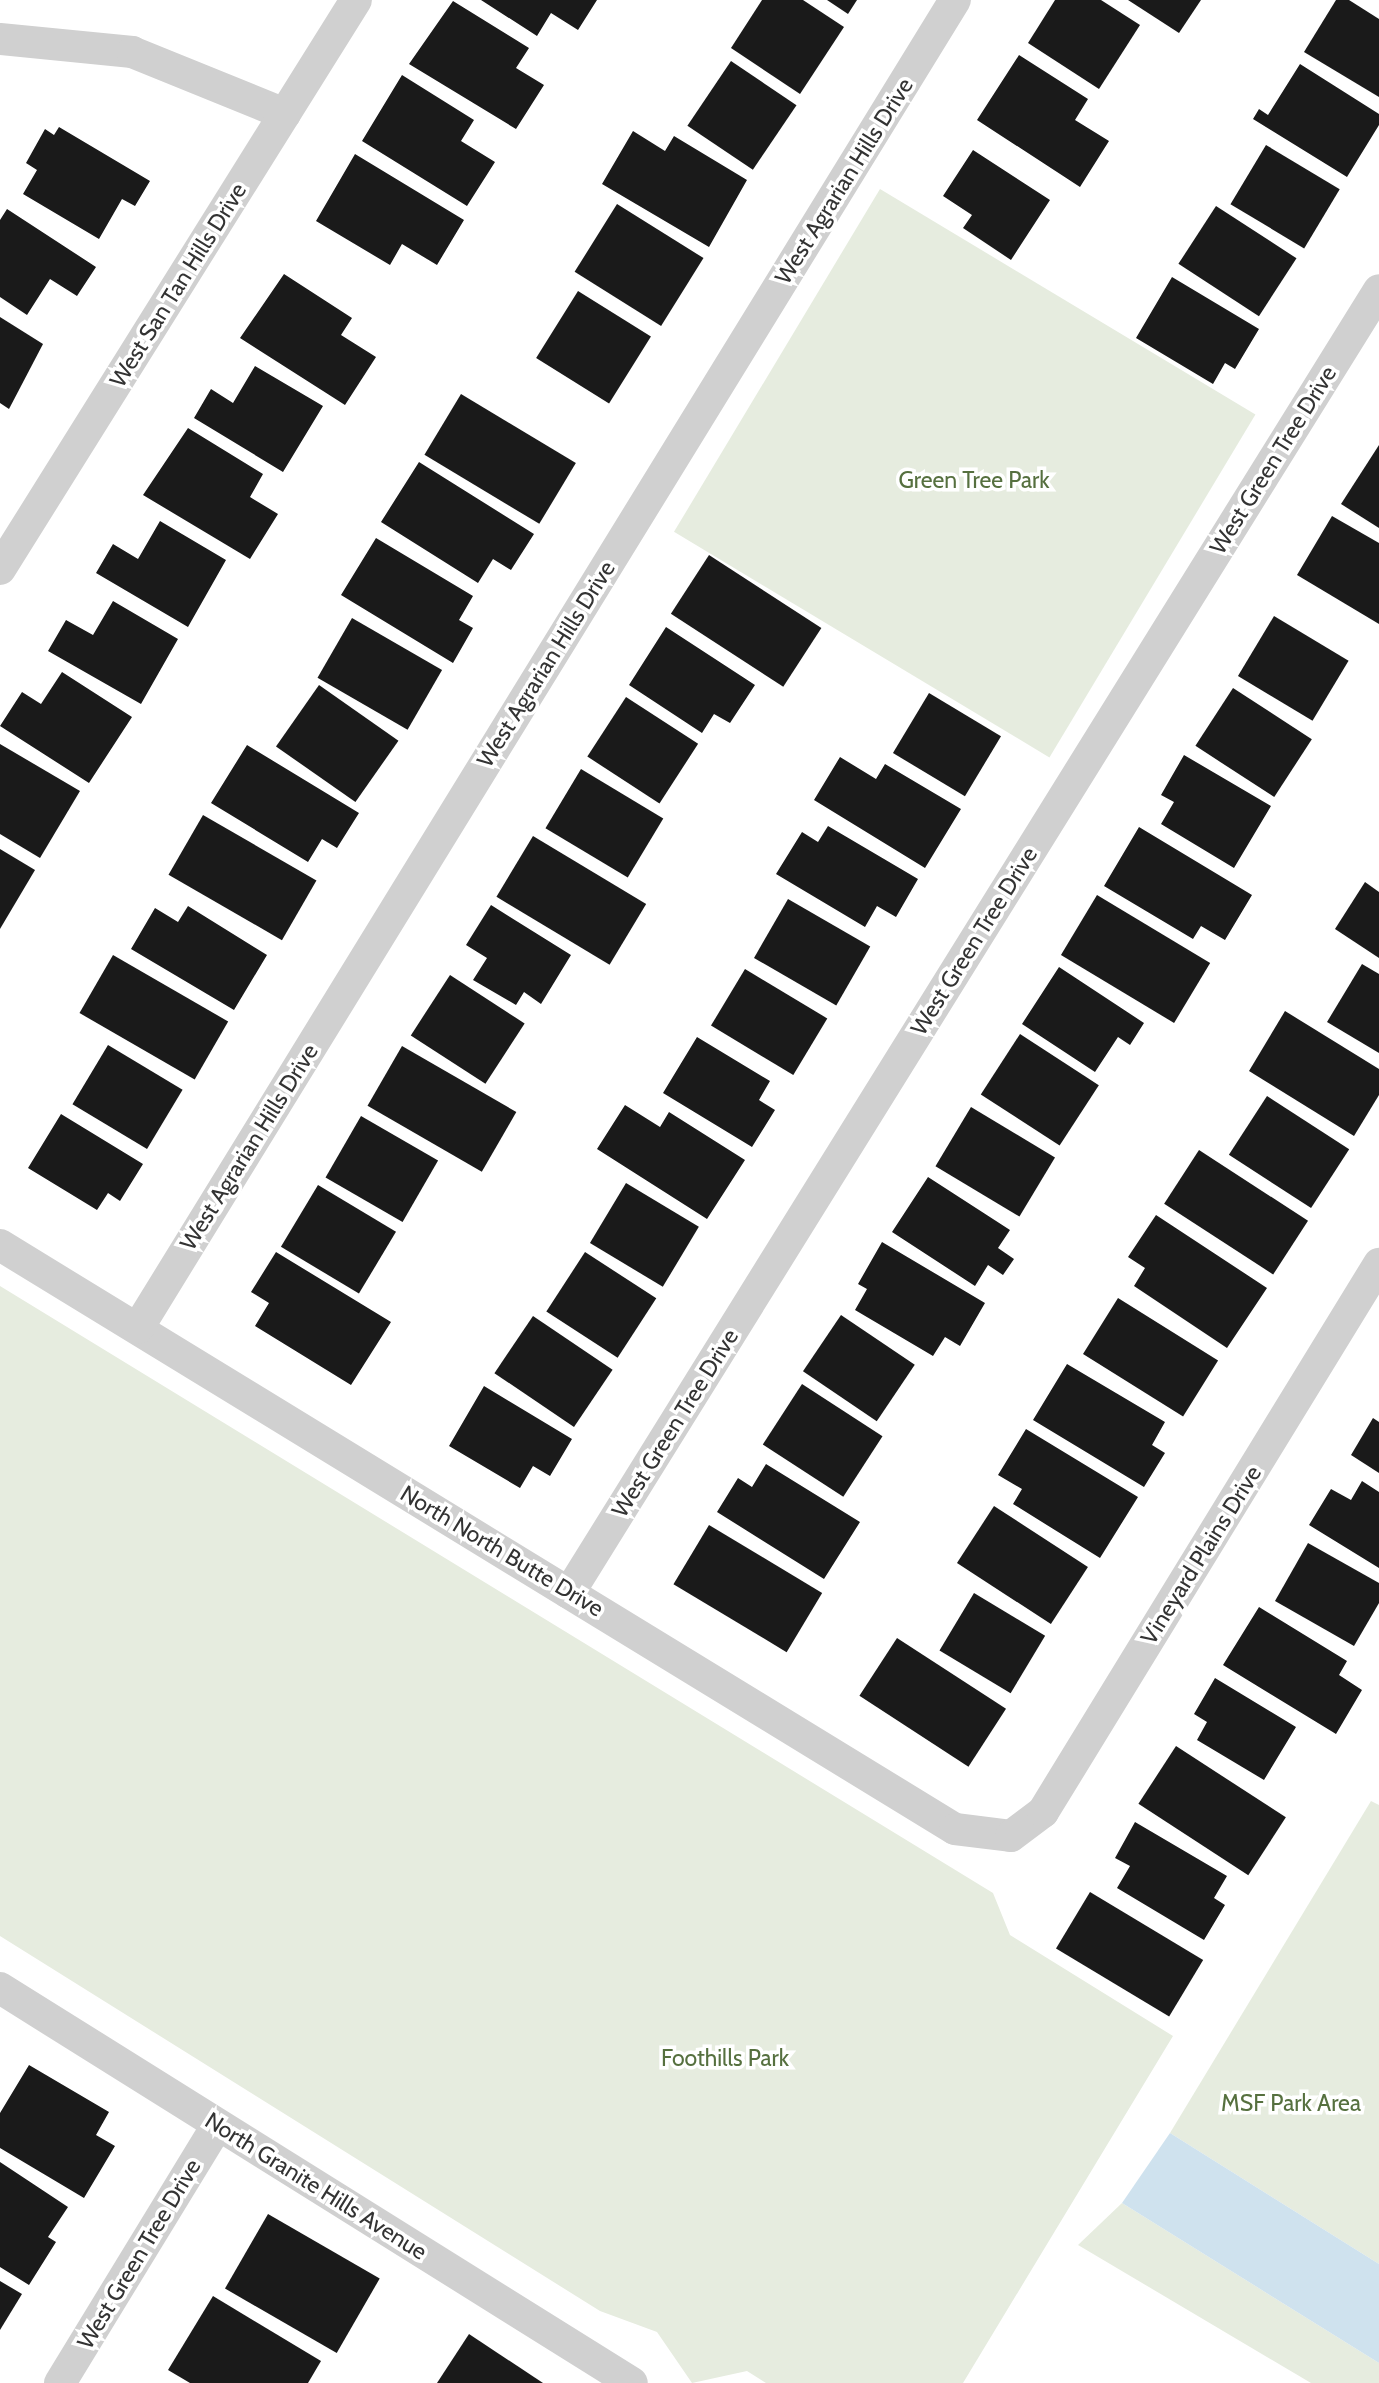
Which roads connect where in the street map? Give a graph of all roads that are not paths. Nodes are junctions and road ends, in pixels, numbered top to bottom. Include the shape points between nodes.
1 (356, 0) edge
2 (955, 0) edge
3 (0, 39) edge
4 (285, 114) junction
5 (1379, 290) edge
6 (0, 569) edge
7 (0, 1245) edge
8 (1379, 1264) edge
9 (138, 1328) junction
10 (569, 1592) junction
11 (1011, 1836) joint
12 (0, 1988) edge
13 (217, 2126) junction
14 (60, 2383) edge
15 (632, 2383) edge

1 - 4 street, West San Tan Hills Drive
2 - 9 street, West Agrarian Hills Drive
3 - 4 street via 132,52
4 - 6 street, West San Tan Hills Drive
5 - 10 street, West Green Tree Drive
7 - 9 street, North North Butte Drive
8 - 11 street, Vineyard Plains Drive via 1043,1812
9 - 10 street, North North Butte Drive
10 - 11 street, North North Butte Drive via 956,1829
12 - 13 street, North Granite Hills Avenue
13 - 14 street, West Green Tree Drive
13 - 15 street, North Granite Hills Avenue

